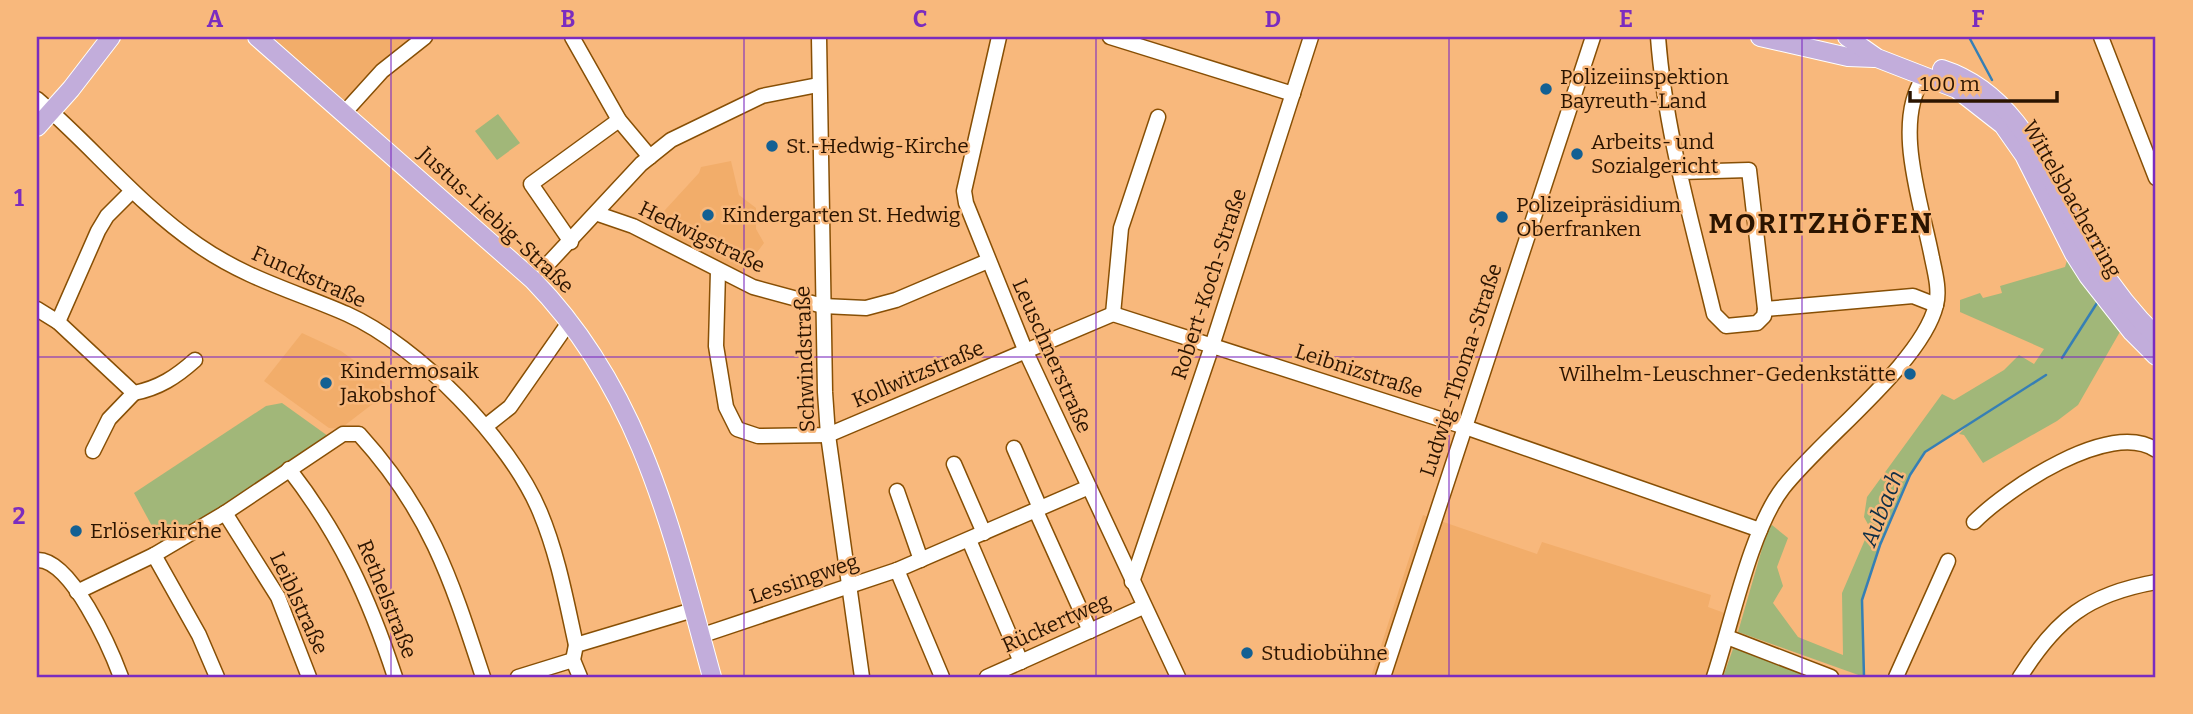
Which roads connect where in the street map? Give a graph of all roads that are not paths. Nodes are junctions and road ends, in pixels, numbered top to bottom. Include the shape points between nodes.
1 (111, 37) edge
2 (257, 37) edge
3 (425, 37) edge
4 (572, 37) edge
5 (819, 37) edge
6 (999, 37) edge
7 (1110, 37) edge
8 (1311, 37) edge
9 (1593, 37) edge
10 (1658, 37) edge
11 (1760, 37) edge
12 (1829, 37) edge
13 (1847, 37) edge
14 (2101, 37) edge
15 (1812, 48) junction
16 (1877, 58) junction
17 (1897, 64) junction
18 (1924, 77) junction
19 (818, 85) junction
20 (1293, 94) junction
21 (37, 99) edge
22 (51, 112) junction
23 (344, 113) junction
24 (1157, 117) dead end
25 (620, 120) junction
26 (37, 127) edge
27 (650, 157) junction
28 (1680, 172) junction
29 (2156, 178) edge
30 (132, 191) junction
31 (598, 214) junction
32 (571, 242) junction
33 (988, 261) junction
34 (718, 271) junction
35 (533, 280) junction
36 (1936, 305) junction
37 (823, 306) junction
38 (37, 309) edge
39 (1765, 309) junction
40 (1113, 314) junction
41 (570, 321) junction
42 (58, 322) junction
43 (2156, 336) edge
44 (1212, 346) junction
45 (1026, 352) junction
46 (2156, 356) edge
47 (195, 360) dead end
48 (134, 393) junction
49 (486, 426) junction
50 (1465, 427) junction
51 (828, 435) junction
52 (1014, 448) dead end
53 (2156, 450) edge
54 (93, 452) dead end
55 (954, 464) dead end
56 (289, 469) junction
57 (1089, 487) junction
58 (897, 491) dead end
59 (1038, 509) junction
60 (225, 513) junction
61 (1974, 522) dead end
62 (1760, 530) junction
63 (984, 533) junction
64 (969, 540) junction
65 (1144, 544) junction
66 (153, 555) junction
67 (1121, 556) junction
68 (37, 560) edge
69 (921, 560) junction
70 (1948, 561) dead end
71 (897, 570) junction
72 (1132, 582) junction
73 (2156, 582) edge
74 (849, 586) junction
75 (76, 592) junction
76 (1143, 607) junction
77 (693, 610) junction
78 (1090, 631) junction
79 (700, 636) junction
80 (1727, 637) junction
81 (574, 653) junction
82 (1021, 662) junction
83 (115, 674) edge
84 (217, 677) edge
85 (309, 677) edge
86 (396, 677) edge
87 (482, 677) edge
88 (518, 677) edge
89 (580, 677) edge
90 (712, 677) edge
91 (862, 677) edge
92 (942, 677) edge
93 (987, 677) edge
94 (1178, 677) edge
95 (1383, 677) edge
96 (1714, 677) edge
97 (1831, 677) edge
98 (1896, 677) edge
99 (2020, 677) edge

1 - 22 main road
2 - 23 main road, Justus-Liebig-Straße
3 - 23 street via 382,71
4 - 25 street
5 - 19 street, Schwindstraße
6 - 33 street, Leuschnerstraße via 964,191
7 - 20 street
8 - 20 street, Robert-Koch-Straße
9 - 50 street, Ludwig-Thoma-Straße
10 - 28 street via 1662,98
11 - 15 main road
12 - 15 main road
13 - 16 main road, Wittelsbacherring
14 - 29 street
15 - 16 main road
16 - 17 main road, Wittelsbacherring
17 - 18 main road, Wittelsbacherring
17 - 43 main road, Wittelsbacherring via 1918,63 1950,72 2000,105 2034,147 2097,263
18 - 36 street via 1912,96 1908,124 1936,278
18 - 46 main road, Wittelsbacherring via 1946,83 1973,100 2011,136 2074,254 2124,323
19 - 27 street via 740,104 671,140
19 - 37 street, Schwindstraße
20 - 44 street, Robert-Koch-Straße
21 - 22 street, Funckstraße
22 - 26 main road
22 - 30 street, Funckstraße
23 - 35 main road, Justus-Liebig-Straße
24 - 40 street via 1121,228
25 - 27 street
25 - 32 street via 531,184
27 - 31 street
28 - 39 street via 1749,170
28 - 39 street via 1714,314 1726,326 1737,327 1757,323
30 - 42 street via 98,231
30 - 49 street, Funckstraße via 197,245 258,281 349,315 415,358
31 - 32 street
31 - 34 street, Hedwigstraße via 665,241
32 - 35 street
33 - 37 street, Hedwigstraße via 896,300 866,308
33 - 45 street, Leuschnerstraße
34 - 37 street, Hedwigstraße via 753,287
34 - 51 street, Kollwitzstraße via 716,346 732,423 747,434
35 - 41 main road, Justus-Liebig-Straße
36 - 39 street via 1913,296
36 - 62 street via 1916,347 1782,489
37 - 51 street, Schwindstraße
38 - 42 street
40 - 44 street, Leibnizstraße
40 - 45 street
41 - 49 street via 510,407
41 - 77 main road, Justus-Liebig-Straße via 636,432 666,511
42 - 48 street
44 - 50 street, Leibnizstraße
44 - 65 street, Robert-Koch-Straße
45 - 51 street, Kollwitzstraße
45 - 57 street, Leuschnerstraße
47 - 48 street via 178,376
48 - 54 street via 110,419
49 - 81 street, Funckstraße via 540,511 559,568
50 - 62 street, Leibnizstraße
50 - 95 street, Ludwig-Thoma-Straße
51 - 74 street, Schwindstraße
52 - 59 street
53 - 61 street via 2127,443 2073,457 2019,484
55 - 63 street
56 - 60 street
56 - 86 street, Rethelstraße via 340,540
56 - 87 street via 343,434 359,434 385,463 428,530 456,590
57 - 59 street, Lessingweg
57 - 67 street, Leuschnerstraße
58 - 69 street
59 - 63 street, Lessingweg
59 - 78 street
60 - 66 street
60 - 85 street, Leiblstraße via 278,597
62 - 80 street
63 - 64 street, Lessingweg
64 - 69 street, Lessingweg
64 - 82 street
65 - 67 street
65 - 72 street, Robert-Koch-Straße
66 - 75 street
66 - 84 street via 199,635
67 - 72 street, Leuschnerstraße
68 - 75 street via 51,563
69 - 71 street, Lessingweg
70 - 98 street
71 - 74 street, Lessingweg
71 - 92 street
72 - 76 street, Leuschnerstraße
73 - 99 street via 2117,590 2073,613 2051,631
74 - 79 street, Lessingweg
74 - 91 street, Schwindstraße
75 - 83 street via 100,629
76 - 78 street, Rückertweg
76 - 94 street, Leuschnerstraße
77 - 79 main road, Justus-Liebig-Straße
77 - 81 street
78 - 82 street, Rückertweg
79 - 90 main road, Justus-Liebig-Straße
80 - 96 street
80 - 97 street
81 - 88 street
81 - 89 street, Funckstraße
82 - 93 street, Rückertweg

